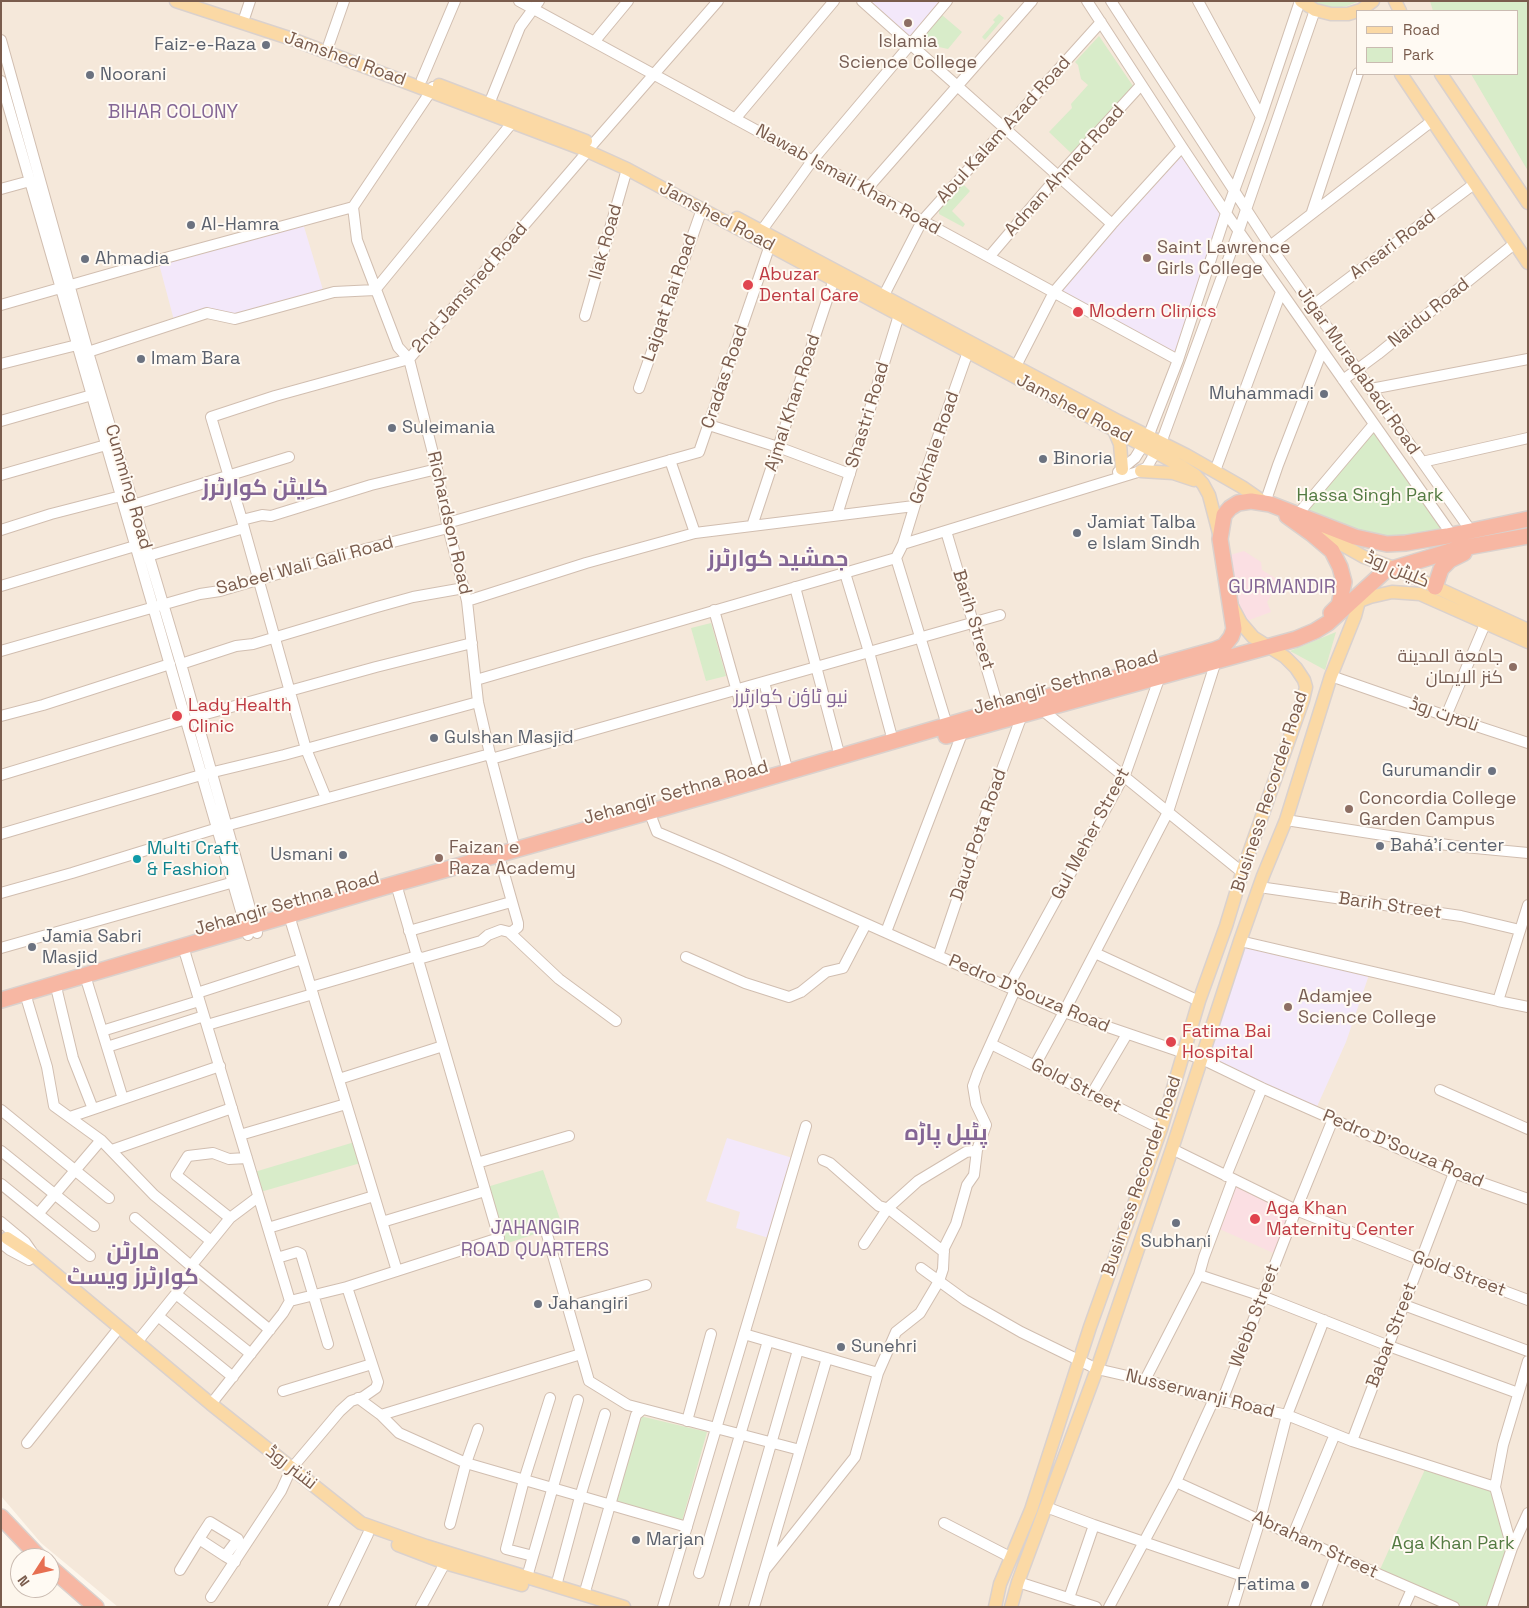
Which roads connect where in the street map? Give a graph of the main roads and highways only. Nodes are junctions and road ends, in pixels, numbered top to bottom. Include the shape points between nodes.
1 (176, 1) edge
2 (202, 1) edge
3 (1301, 1) edge
4 (1374, 1) edge
5 (1361, 10) edge
6 (1353, 18) edge
7 (1402, 75) edge
8 (1442, 75) edge
9 (429, 84) junction
10 (591, 148) junction
11 (1528, 202) edge
12 (1528, 263) edge
13 (970, 347) junction
14 (1114, 430) junction
15 (1146, 441) junction
16 (1159, 448) junction
17 (1122, 469) road end
18 (1142, 471) road end
19 (1203, 484) junction
20 (1267, 503) junction
21 (1528, 519) edge
22 (1528, 536) edge
23 (1220, 539) junction
24 (1482, 545) junction
25 (1394, 568) junction
26 (1372, 583) junction
27 (1435, 587) junction
28 (1230, 599) junction
29 (1359, 601) junction
30 (1344, 608) junction
31 (1521, 628) edge
32 (1307, 630) junction
33 (1528, 642) edge
34 (1264, 644) junction
35 (1216, 657) junction
36 (252, 930) junction
37 (1, 1000) edge
38 (1, 1008) edge
39 (3, 1238) edge
40 (32, 1256) junction
41 (290, 1472) junction
42 (1, 1516) edge
43 (31, 1548) edge
44 (60, 1576) edge
45 (96, 1607) edge
46 (604, 1607) edge
47 (624, 1607) edge
48 (995, 1607) edge
49 (1012, 1607) edge

1 - 9 main road, Jamshed Road
2 - 9 main road, Jamshed Road via 329,44
3 - 6 main road via 1315,10
4 - 5 main road
7 - 12 main road
8 - 11 main road
9 - 10 main road, Jamshed Road via 489,104
9 - 10 main road, Jamshed Road via 512,123
10 - 13 main road, Jamshed Road via 899,315
10 - 13 main road, Jamshed Road via 628,160 762,230 884,295
13 - 14 main road, Jamshed Road
13 - 15 main road, Jamshed Road via 1016,366
14 - 15 main road, Jamshed Road
14 - 17 main road via 1120,444
15 - 16 main road, Jamshed Road
16 - 19 main road, Jamshed Road
16 - 20 main road, Jamshed Road via 1215,471
18 - 19 main road via 1173,473
19 - 23 main road, Jamshed Road
20 - 21 highway via 1354,537 1387,544
20 - 23 highway via 1252,501 1230,508 1224,515
20 - 25 main road, کلیٹن روڈ via 1364,557
20 - 32 highway via 1332,551 1340,567 1344,582 1339,605
22 - 24 highway
23 - 28 highway
24 - 25 highway
24 - 27 highway via 1450,560
25 - 26 highway
25 - 27 main road, کلیٹن روڈ
26 - 29 main road, Business Recorder Road
26 - 30 highway
27 - 31 main road, کلیٹن روڈ
28 - 34 main road, Business Recorder Road via 1241,623
28 - 35 highway via 1234,629
29 - 30 main road, کلیٹن روڈ
29 - 31 main road, کلیٹن روڈ via 1392,592 1420,594 1485,624
29 - 49 main road, Business Recorder Road via 1331,676 1286,820 1240,941 1097,1369 1018,1582
30 - 32 highway via 1328,623
31 - 33 main road, کلیٹن روڈ
32 - 34 highway
34 - 35 highway
34 - 48 main road, Business Recorder Road via 1296,668 1306,687 1199,1001 1161,1129 1090,1327 1031,1510 1000,1584
35 - 36 highway, Jehangir Sethna Road via 1160,676 501,863
35 - 36 highway, Jehangir Sethna Road via 947,725 515,849
36 - 37 highway, Jehangir Sethna Road
36 - 38 highway, Jehangir Sethna Road
39 - 40 main road, نشتر روڈ
40 - 41 main road, نشتر روڈ
40 - 41 main road, نشتر روڈ via 115,1333
41 - 46 main road, نشتر روڈ via 353,1526 368,1534 445,1563
41 - 47 main road, نشتر روڈ via 361,1523
42 - 43 highway
44 - 45 highway

